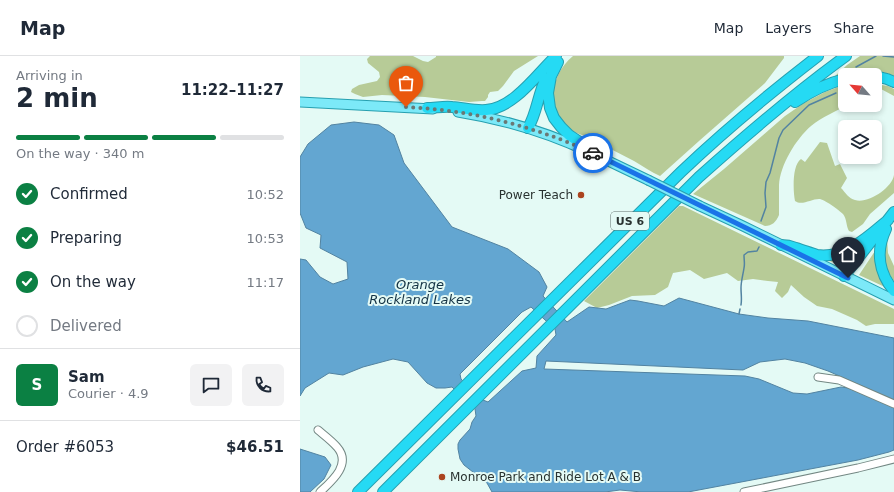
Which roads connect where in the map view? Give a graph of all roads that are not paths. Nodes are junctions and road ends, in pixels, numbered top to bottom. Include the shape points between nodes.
1 (809, 56) edge
2 (818, 56) edge
3 (846, 56) edge
4 (556, 59) edge
5 (882, 78) edge
6 (838, 81) edge
7 (894, 82) edge
8 (300, 102) edge
9 (756, 105) junction
10 (427, 108) junction
11 (528, 128) junction
12 (753, 130) junction
13 (608, 160) junction
14 (891, 220) edge
15 (781, 244) junction
16 (846, 277) junction
17 (894, 290) edge
18 (894, 300) edge
19 (818, 377) dead end
20 (894, 404) edge
21 (318, 430) dead end
22 (894, 459) edge
23 (388, 462) junction
24 (320, 492) edge
25 (351, 492) edge
26 (358, 492) edge
27 (383, 492) edge
28 (744, 492) edge

1 - 9 highway via 781,79
2 - 9 highway, US 6
3 - 12 highway, US 6
4 - 10 highway via 516,96 498,108 482,111 450,107
4 - 11 highway via 544,83
4 - 13 highway via 548,93 554,118 569,135
5 - 7 highway
6 - 12 highway via 809,93
8 - 10 main road
9 - 23 highway, US 6 via 681,172
10 - 11 main road via 463,113
11 - 13 main road via 566,141
12 - 27 highway, US 6 via 685,191
13 - 15 main road, bridge
14 - 15 highway via 854,246 834,254 817,255
14 - 16 highway
14 - 17 highway via 881,244 880,262 885,278
15 - 16 main road
16 - 18 main road
19 - 20 street via 838,380
21 - 24 street via 342,455 340,470
22 - 28 street
23 - 25 highway
23 - 26 highway, US 6

